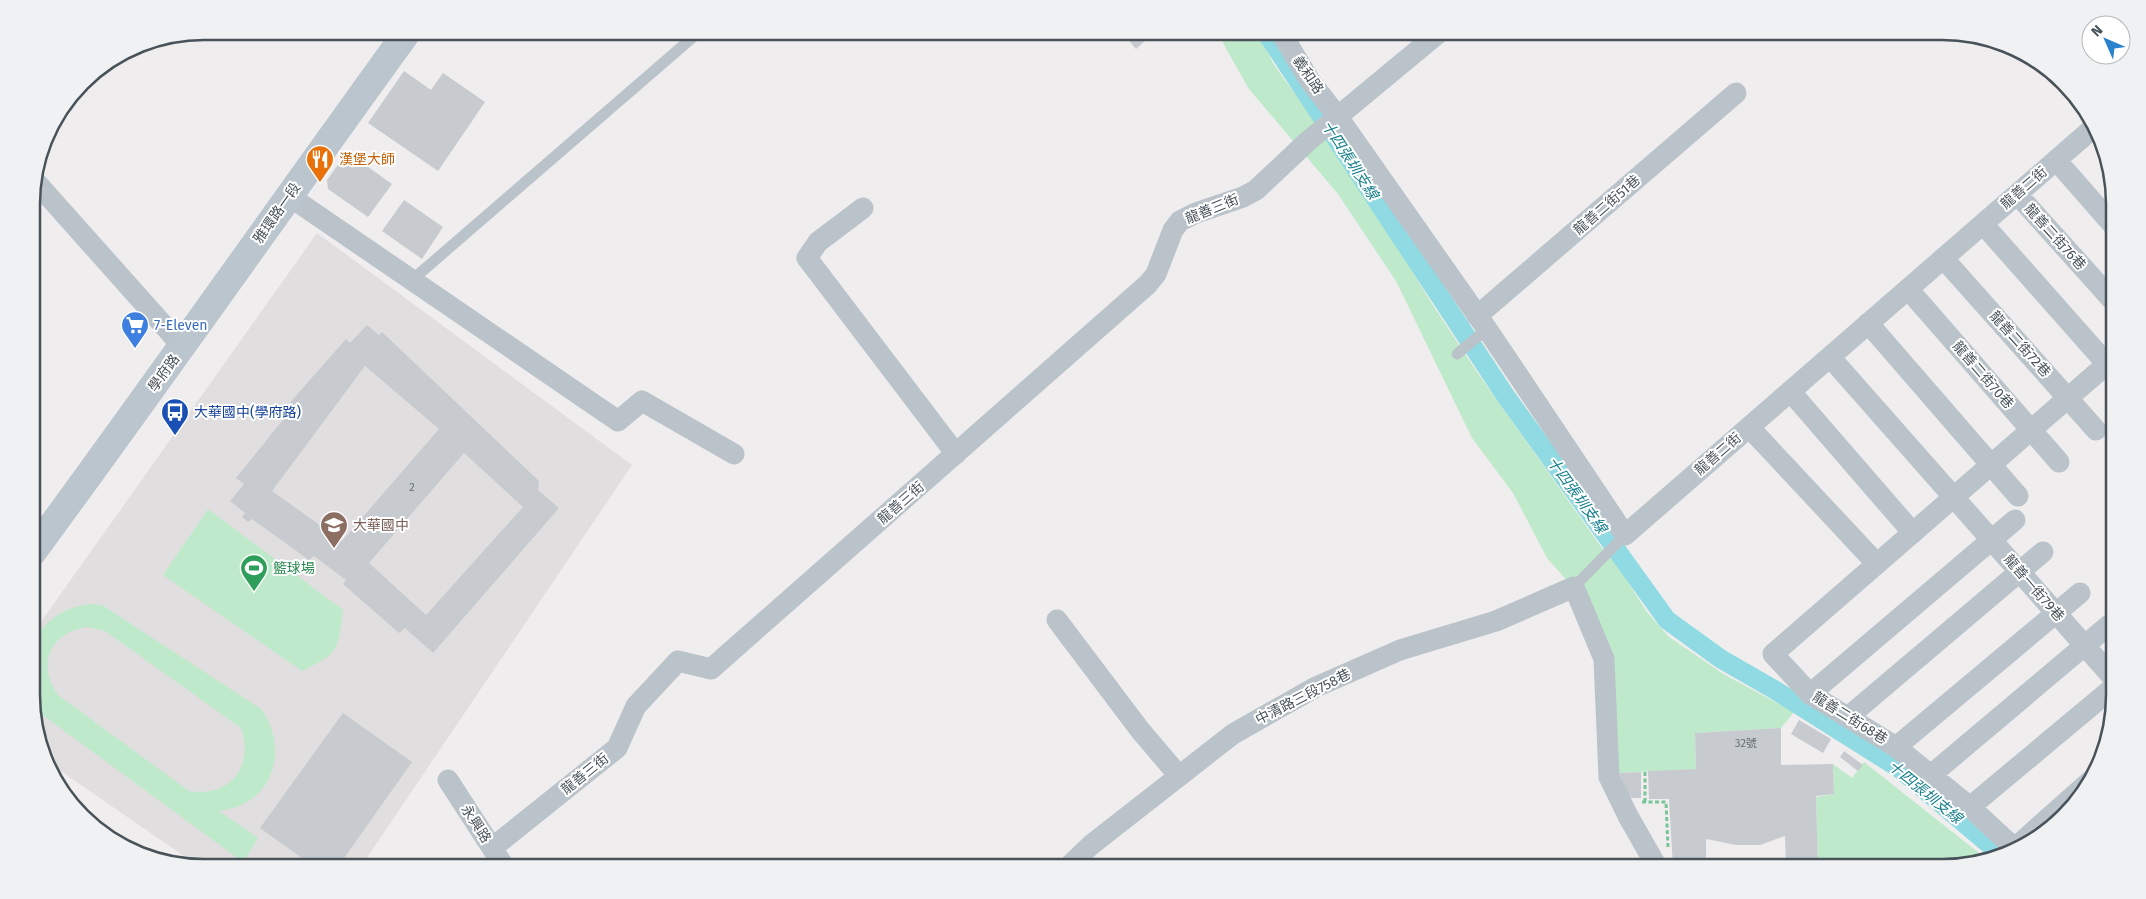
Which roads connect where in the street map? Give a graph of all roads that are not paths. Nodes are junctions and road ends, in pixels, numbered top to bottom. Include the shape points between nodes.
1 (402, 40) edge
2 (690, 40) edge
3 (1285, 40) edge
4 (1430, 40) edge
5 (1736, 93) dead end
6 (1335, 119) junction
7 (2089, 132) edge
8 (2056, 160) junction
9 (41, 187) edge
10 (2017, 194) junction
11 (289, 196) junction
12 (863, 208) dead end
13 (2106, 217) edge
14 (1983, 224) junction
15 (1944, 258) junction
16 (412, 280) junction
17 (1908, 289) junction
18 (2106, 293) edge
19 (1482, 323) junction
20 (1868, 323) junction
21 (183, 347) junction
22 (1458, 354) dead end
23 (1830, 357) junction
24 (2106, 358) edge
25 (2106, 370) edge
26 (1790, 391) junction
27 (2068, 398) junction
28 (1749, 427) junction
29 (2031, 430) junction
30 (2096, 430) dead end
31 (734, 454) dead end
32 (956, 454) junction
33 (2059, 462) dead end
34 (1991, 465) junction
35 (2018, 496) dead end
36 (1954, 497) junction
37 (2015, 520) dead end
38 (1913, 533) junction
39 (1625, 536) junction
40 (1992, 540) junction
41 (40, 542) edge
42 (2044, 552) dead end
43 (1877, 564) junction
44 (2020, 572) junction
45 (1574, 587) junction
46 (2080, 593) dead end
47 (2056, 613) junction
48 (1057, 620) dead end
49 (2106, 628) edge
50 (2085, 646) junction
51 (2106, 670) edge
52 (1810, 694) junction
53 (2106, 694) edge
54 (1848, 717) junction
55 (1896, 747) junction
56 (1931, 775) junction
57 (1179, 776) junction
58 (448, 780) dead end
59 (2063, 805) edge
60 (1970, 807) junction
61 (2039, 826) edge
62 (2010, 844) edge
63 (492, 848) junction
64 (499, 859) edge
65 (1076, 859) edge
66 (1652, 859) edge

1 - 11 street, 雅環路一段
2 - 16 lane
3 - 6 street, 義和路
4 - 6 street
5 - 19 street, 龍善二街51巷
6 - 19 street
6 - 32 street, 龍善三街 via 1256,190 1180,221 1173,230 1159,268 1148,284
7 - 8 street, 龍善二街
8 - 10 street, 龍善二街
8 - 13 street
9 - 21 street, 學府路
10 - 14 street, 龍善二街
10 - 18 street, 龍善二街76巷
11 - 16 street
11 - 21 street, 雅環路一段
12 - 32 street via 818,242 806,258
14 - 15 street, 龍善二街
14 - 24 street
15 - 17 street, 龍善二街
15 - 27 street, 龍善二街72巷
16 - 31 street via 618,421 642,401
17 - 20 street, 龍善二街
17 - 29 street, 龍善二街70巷
19 - 22 lane
19 - 39 street
20 - 23 street, 龍善二街
20 - 34 street
21 - 41 street, 學府路
23 - 26 street, 龍善二街
23 - 36 street
25 - 27 street, 龍善二街68巷
26 - 28 street, 龍善二街
26 - 38 street
27 - 29 street, 龍善二街68巷
27 - 30 street, 龍善二街72巷
28 - 39 street, 龍善二街
28 - 43 street
29 - 33 street, 龍善二街70巷
29 - 34 street, 龍善二街68巷
32 - 63 street, 龍善三街 via 711,669 678,661 636,706 617,748
34 - 35 street
34 - 36 street, 龍善二街68巷
36 - 38 street, 龍善二街68巷
36 - 40 street, 龍善一街79巷
37 - 40 street
38 - 43 street, 龍善二街68巷
39 - 45 lane, 龍善二街
40 - 44 street, 龍善一街79巷
40 - 52 street
42 - 44 street
43 - 52 street, 龍善二街68巷 via 1773,654
44 - 47 street, 龍善一街79巷
44 - 54 street
45 - 57 street, 中清路三段758巷 via 1496,621 1400,650 1316,687 1233,734
45 - 66 street via 1604,659 1609,777
46 - 47 street
47 - 50 street, 龍善一街79巷
47 - 55 street
48 - 57 street
49 - 50 street
50 - 51 street, 龍善一街79巷
50 - 56 street
52 - 54 street, 龍善二街68巷
53 - 60 street
54 - 55 street, 龍善二街68巷
55 - 56 street, 龍善二街68巷
56 - 60 street, 龍善二街68巷
57 - 65 street, 中清路三段758巷
58 - 63 street, 永興路
59 - 61 street
60 - 62 street, 龍善二街68巷
63 - 64 street, 永興路

